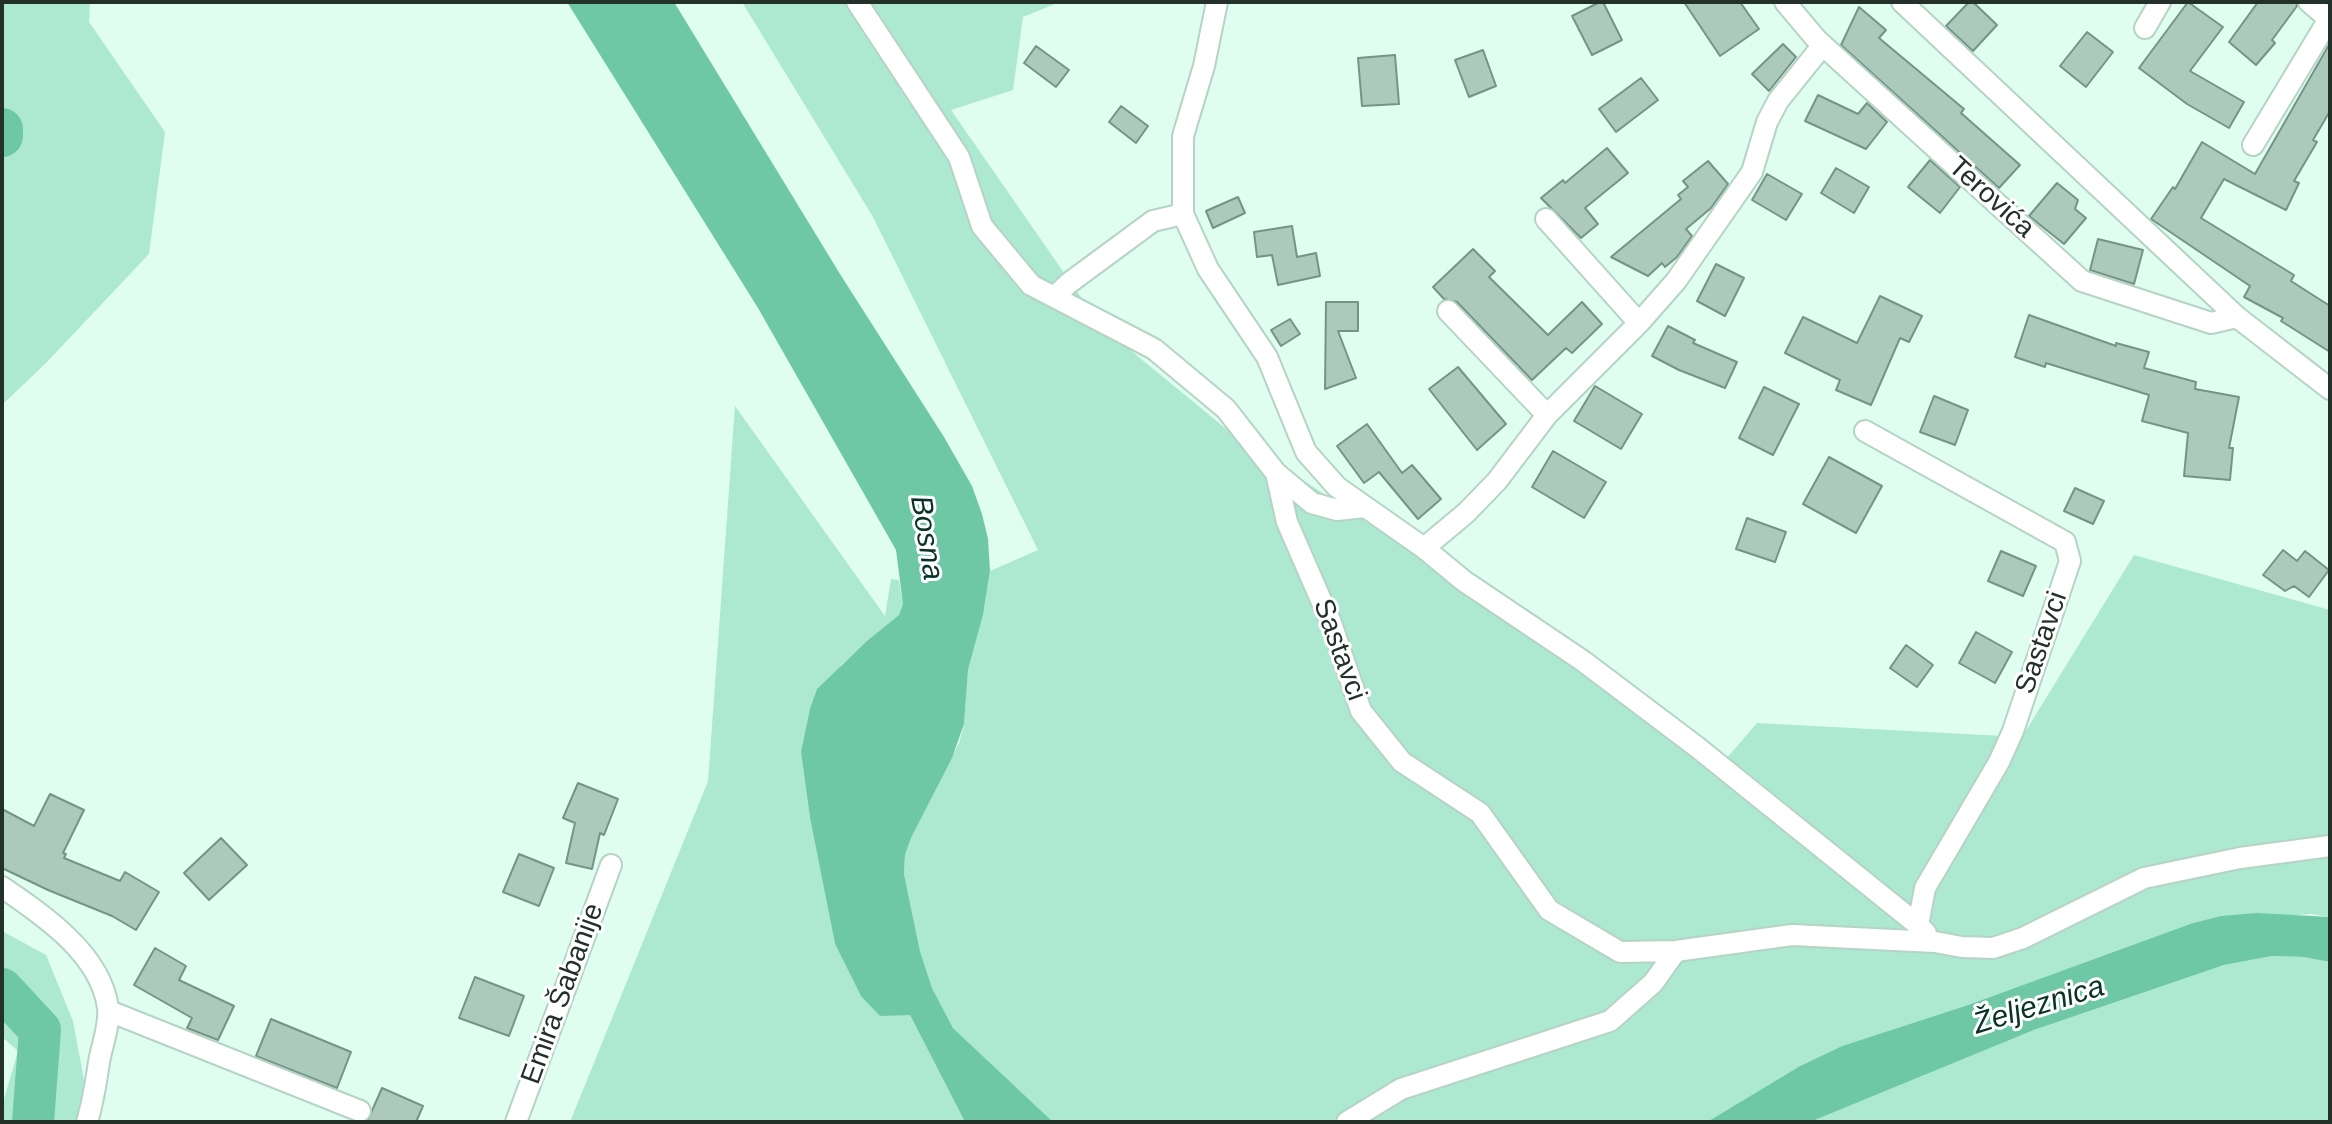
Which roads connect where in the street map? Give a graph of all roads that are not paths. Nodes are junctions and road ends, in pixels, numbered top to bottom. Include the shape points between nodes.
1 (857, 2) edge
2 (1217, 2) edge
3 (1785, 2) edge
4 (1902, 2) edge
5 (2160, 2) edge
6 (2309, 2) edge
7 (2330, 20) edge
8 (2145, 28) dead end
9 (1823, 45) junction
10 (2253, 145) dead end
11 (1183, 214) junction
12 (1546, 219) dead end
13 (1054, 297) junction
14 (1448, 311) dead end
15 (2237, 317) junction
16 (1639, 323) junction
17 (2330, 389) edge
18 (1547, 415) junction
19 (1865, 431) dead end
20 (1276, 473) junction
21 (1365, 507) junction
22 (1424, 548) junction
23 (2330, 846) edge
24 (611, 865) dead end
25 (2, 887) edge
26 (1918, 925) junction
27 (1935, 942) junction
28 (1676, 951) junction
29 (109, 1011) junction
30 (360, 1111) dead end
31 (87, 1122) edge
32 (516, 1122) edge
33 (1347, 1122) edge

1 - 13 street via 959,157 982,226 1031,285
2 - 11 street via 1183,136
3 - 9 street, Terovića
4 - 15 street
5 - 8 street
6 - 7 street
7 - 10 street
9 - 15 street, Terovića via 2082,281 2211,323
9 - 16 street via 1772,111 1752,172 1739,193
11 - 13 street via 1153,221
11 - 21 street via 1208,269 1267,357 1306,452 1337,487
12 - 16 street
13 - 20 street via 1154,349 1226,409
14 - 18 street
15 - 17 street
16 - 18 street
18 - 22 street via 1497,481
19 - 26 street, Sastavci via 2065,542 2069,551 2013,731 1925,888
20 - 21 street via 1312,503 1337,510
20 - 28 street, Sastavci via 1287,522 1331,623 1361,711 1402,762 1480,813 1549,910 1620,952
21 - 22 street
22 - 26 street via 1685,737
23 - 27 street, Sastavci via 2144,878 1993,948
24 - 32 street, Emira Šabanije
25 - 29 street via 85,956 103,986
26 - 27 street
27 - 28 street, Sastavci via 1792,935
28 - 33 street via 1653,983 1610,1021 1401,1089
29 - 30 street
29 - 31 street

